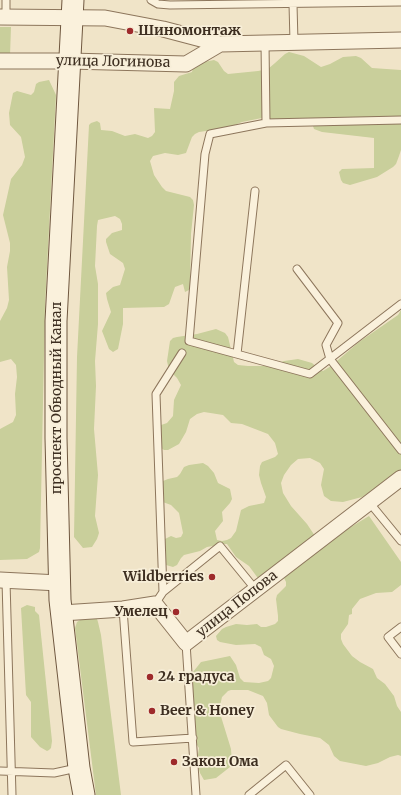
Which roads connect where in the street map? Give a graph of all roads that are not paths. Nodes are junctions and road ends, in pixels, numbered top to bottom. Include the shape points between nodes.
1 (6, 0) edge
2 (151, 0) edge
3 (209, 2) edge
4 (401, 2) edge
5 (294, 4) junction
6 (72, 9) edge
7 (3, 17) edge
8 (401, 40) edge
9 (265, 42) junction
10 (294, 42) junction
11 (220, 44) junction
12 (69, 60) junction
13 (0, 61) edge
14 (401, 120) edge
15 (266, 123) junction
16 (255, 192) dead end
17 (297, 269) dead end
18 (401, 304) edge
19 (182, 353) dead end
20 (237, 354) junction
21 (330, 359) junction
22 (401, 450) edge
23 (401, 478) edge
24 (369, 502) junction
25 (401, 541) edge
26 (3, 580) edge
27 (59, 583) junction
28 (256, 590) junction
29 (159, 598) junction
30 (123, 609) junction
31 (62, 612) junction
32 (401, 627) edge
33 (186, 643) junction
34 (401, 654) edge
35 (193, 738) junction
36 (79, 768) junction
37 (0, 771) edge
38 (11, 772) junction
39 (12, 795) edge
40 (84, 795) edge
41 (196, 795) edge
42 (249, 795) edge
43 (310, 795) edge

1 - 7 lane
2 - 3 lane via 164,5
3 - 5 lane
4 - 5 lane
5 - 10 lane
6 - 7 street, улица Логинова
6 - 11 street, улица Логинова
6 - 12 main road, проспект Обводный Канал
8 - 10 street, улица Логинова
9 - 10 street, улица Логинова
9 - 11 street, улица Логинова
9 - 15 lane
11 - 12 street, улица Логинова via 186,64
12 - 13 street, улица Логинова
12 - 27 main road, проспект Обводный Канал via 56,322
14 - 15 lane
15 - 20 lane via 210,134 205,154 189,341
16 - 20 lane
17 - 21 lane via 338,323 326,345
18 - 21 lane
19 - 29 lane via 156,394
20 - 21 lane via 310,374
21 - 22 lane
23 - 24 street, улица Попова
24 - 25 lane
24 - 28 street, улица Попова
26 - 27 street
26 - 38 lane
27 - 31 main road, проспект Обводный Канал
28 - 29 lane via 220,546
28 - 33 street, улица Попова
29 - 30 street
29 - 33 street, улица Попова
30 - 31 street
30 - 35 lane via 133,742
31 - 36 main road, проспект Обводный Канал
32 - 34 lane via 388,637
33 - 35 lane
35 - 41 lane
36 - 38 lane via 54,773
36 - 40 main road, проспект Обводный Канал
37 - 38 lane
38 - 39 lane
42 - 43 lane via 286,765

